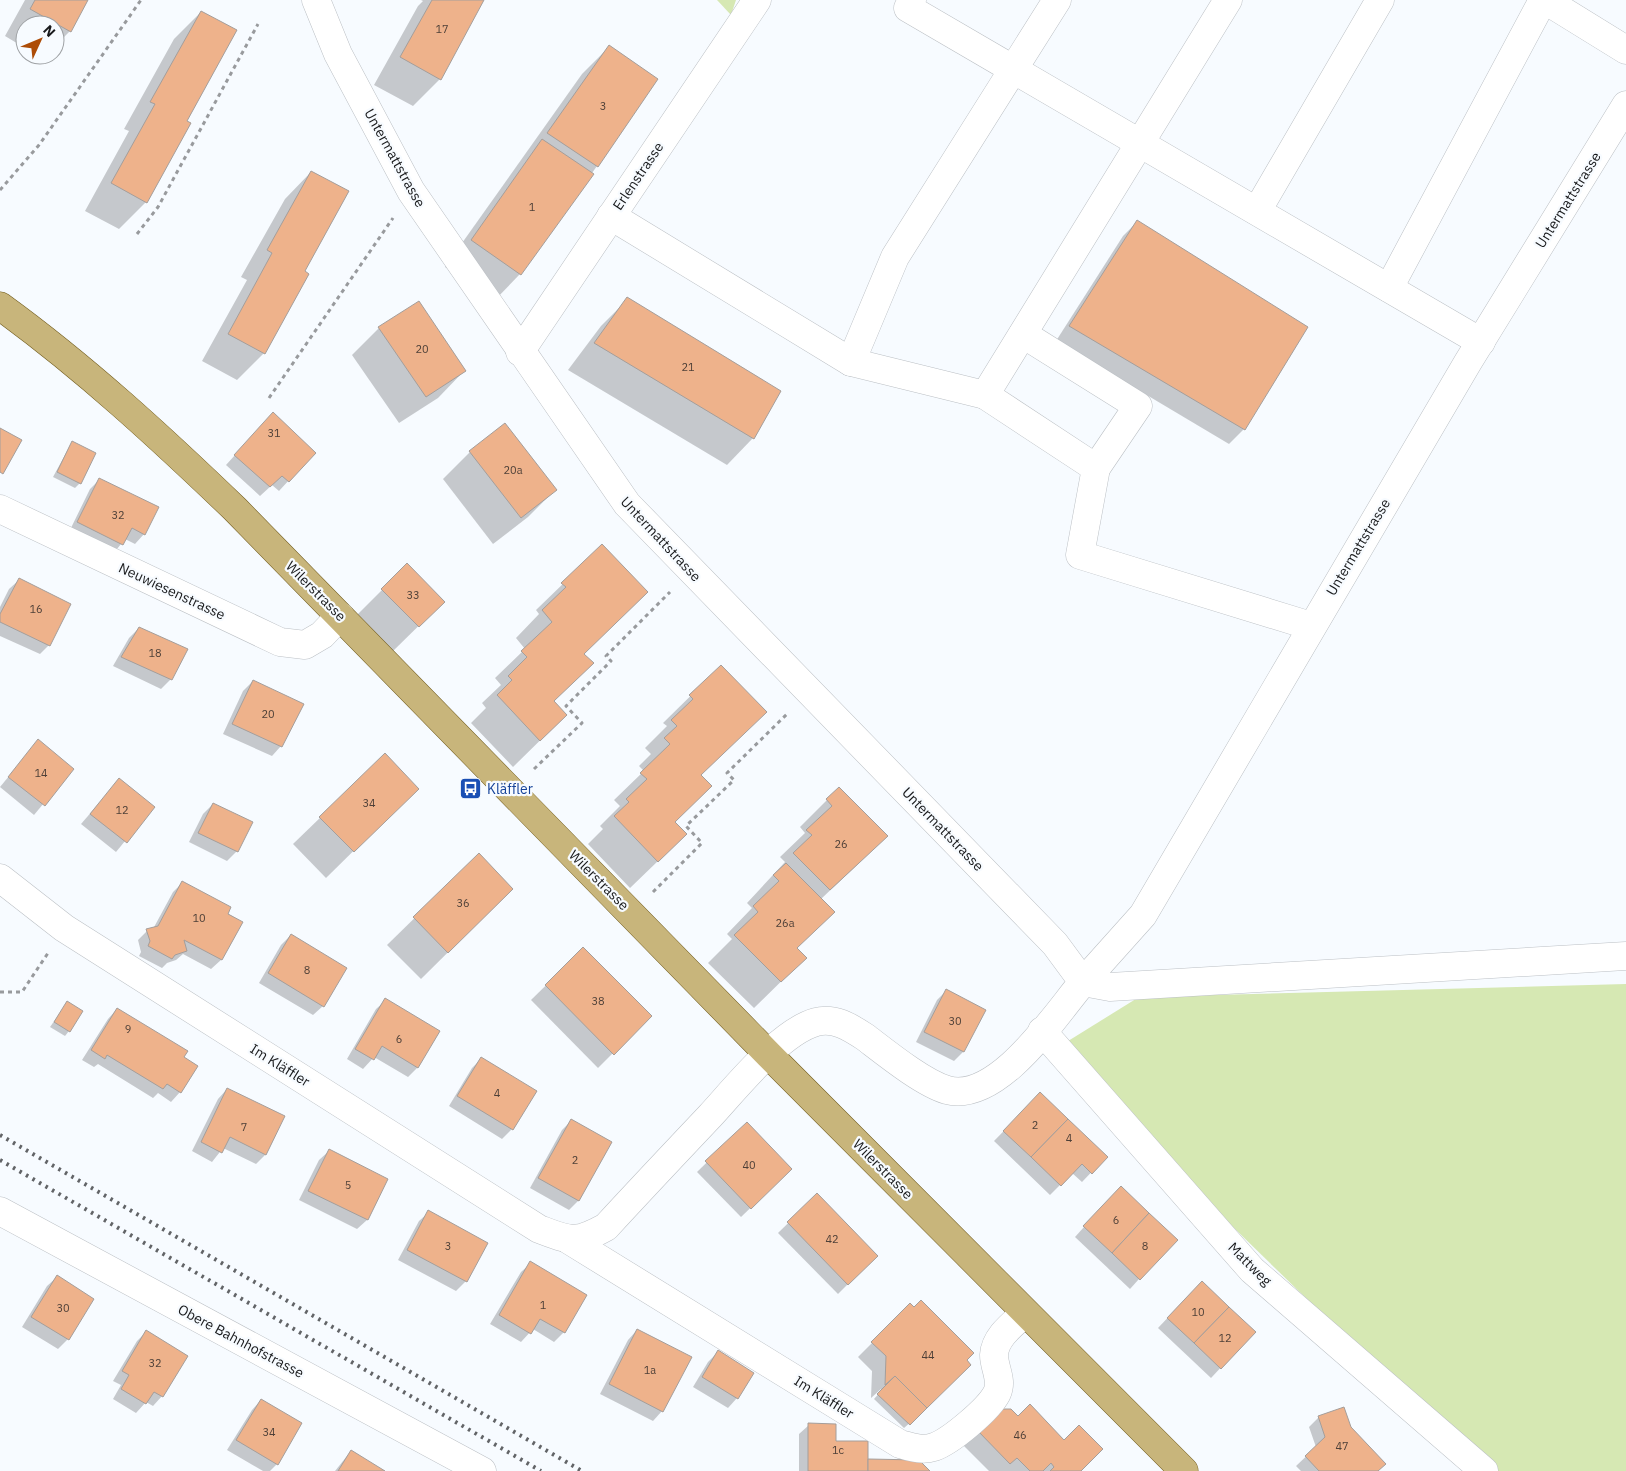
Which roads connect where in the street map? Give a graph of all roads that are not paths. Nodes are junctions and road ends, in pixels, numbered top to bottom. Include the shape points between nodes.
1 (316, 0) edge
2 (757, 0) edge
3 (1057, 0) edge
4 (1228, 0) edge
5 (1380, 0) edge
6 (1544, 0) edge
7 (904, 3) edge
8 (1626, 50) edge
9 (1013, 69) junction
10 (1626, 105) edge
11 (1141, 144) junction
12 (1257, 212) junction
13 (611, 216) junction
14 (1389, 288) junction
15 (0, 306) edge
16 (1023, 334) junction
17 (1481, 342) junction
18 (520, 352) junction
19 (851, 362) junction
20 (985, 396) junction
21 (1096, 468) junction
22 (0, 509) edge
23 (340, 616) junction
24 (1311, 626) junction
25 (0, 878) edge
26 (1626, 956) edge
27 (1083, 982) junction
28 (1042, 1031) junction
29 (769, 1055) junction
30 (0, 1212) edge
31 (569, 1240) junction
32 (1025, 1313) junction
33 (482, 1471) edge
34 (1184, 1471) edge
35 (1484, 1471) edge

1 - 18 street, Untermattstrasse via 338,54 411,191
2 - 13 street, Erlenstrasse
3 - 9 street
4 - 11 street
5 - 12 street
6 - 8 street
6 - 14 street
7 - 9 street
9 - 11 street
9 - 19 street via 895,257
10 - 17 street, Untermattstrasse
11 - 12 street
11 - 16 street
12 - 14 street
13 - 18 street, Erlenstrasse
13 - 19 street
14 - 17 street
15 - 23 main road, Wilerstrasse via 50,342 165,442
16 - 20 street
16 - 21 street via 1138,406
17 - 24 street, Untermattstrasse
18 - 27 street, Untermattstrasse via 627,504 1055,944
19 - 20 street
20 - 21 street
21 - 24 street via 1080,555
22 - 23 street, Neuwiesenstrasse via 280,642 305,645 322,635
23 - 29 main road, Wilerstrasse
24 - 27 street, Untermattstrasse via 1143,915
25 - 31 street, Im Kläffler via 80,939 539,1229
26 - 27 street via 1110,987
27 - 28 street, Untermattstrasse
28 - 29 street, Untermattstrasse via 994,1080 962,1092 947,1090 929,1081 848,1026 828,1020 801,1028
28 - 35 street, Mattweg via 1252,1270
29 - 31 street via 606,1227 587,1237
29 - 32 main road, Wilerstrasse
30 - 33 street, Obere Bahnhofstrasse
31 - 32 street, Im Kläffler via 900,1444 919,1449 933,1447 959,1431 998,1392 999,1376 994,1356 997,1343
32 - 34 main road, Wilerstrasse

